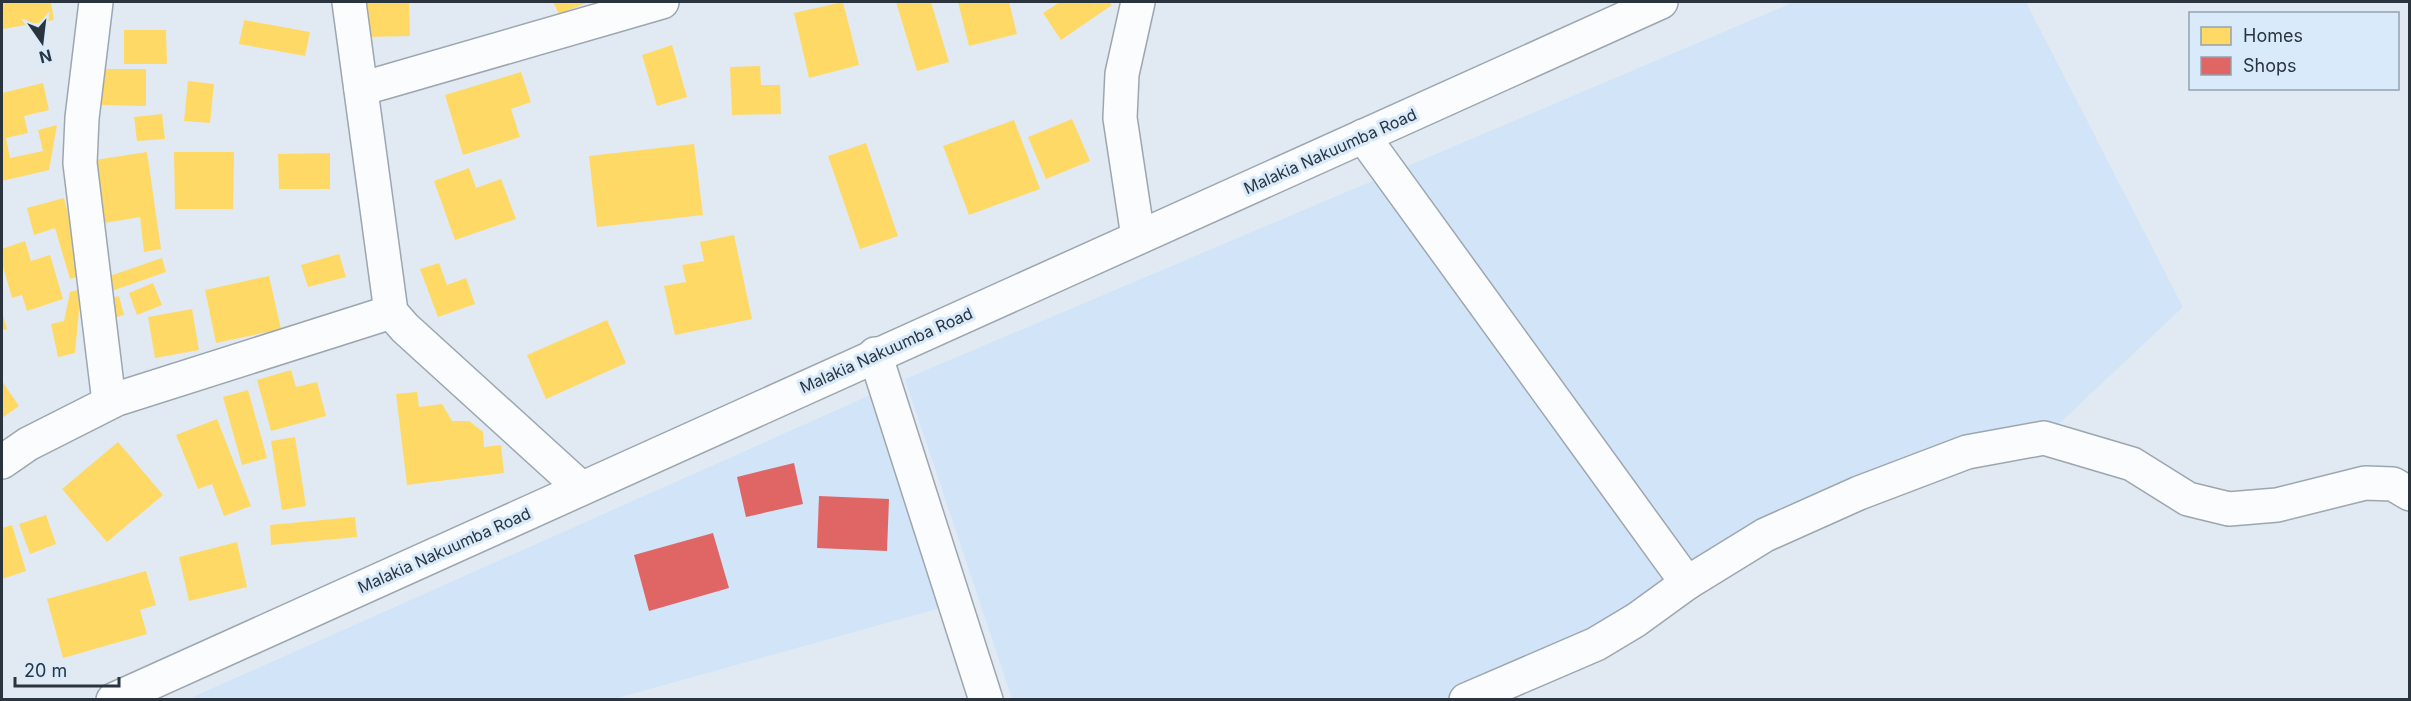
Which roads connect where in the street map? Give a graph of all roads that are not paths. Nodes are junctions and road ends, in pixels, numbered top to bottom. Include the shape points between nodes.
1 (96, 2) edge
2 (349, 2) edge
3 (662, 2) edge
4 (1138, 2) edge
5 (1660, 2) edge
6 (361, 88) junction
7 (1363, 136) junction
8 (1138, 237) junction
9 (391, 312) junction
10 (875, 354) junction
11 (110, 402) junction
12 (2, 462) edge
13 (581, 488) junction
14 (2409, 494) edge
15 (1687, 583) junction
16 (113, 699) edge
17 (986, 699) edge
18 (1466, 699) edge

1 - 11 main road via 80,163
2 - 6 main road
3 - 6 main road
4 - 8 main road via 1122,74 1120,118
5 - 7 main road, Malakia Nakuumba Road
6 - 9 main road
7 - 8 main road, Malakia Nakuumba Road
7 - 15 main road
8 - 10 main road, Malakia Nakuumba Road
9 - 11 main road
9 - 13 main road
10 - 13 main road, Malakia Nakuumba Road
10 - 17 main road
11 - 12 main road via 28,444
13 - 16 main road, Malakia Nakuumba Road
14 - 15 main road via 2393,483 2365,483 2277,505 2229,509 2188,499 2132,464 2044,438 1967,452 1859,493 1765,535
15 - 18 main road via 1596,644

